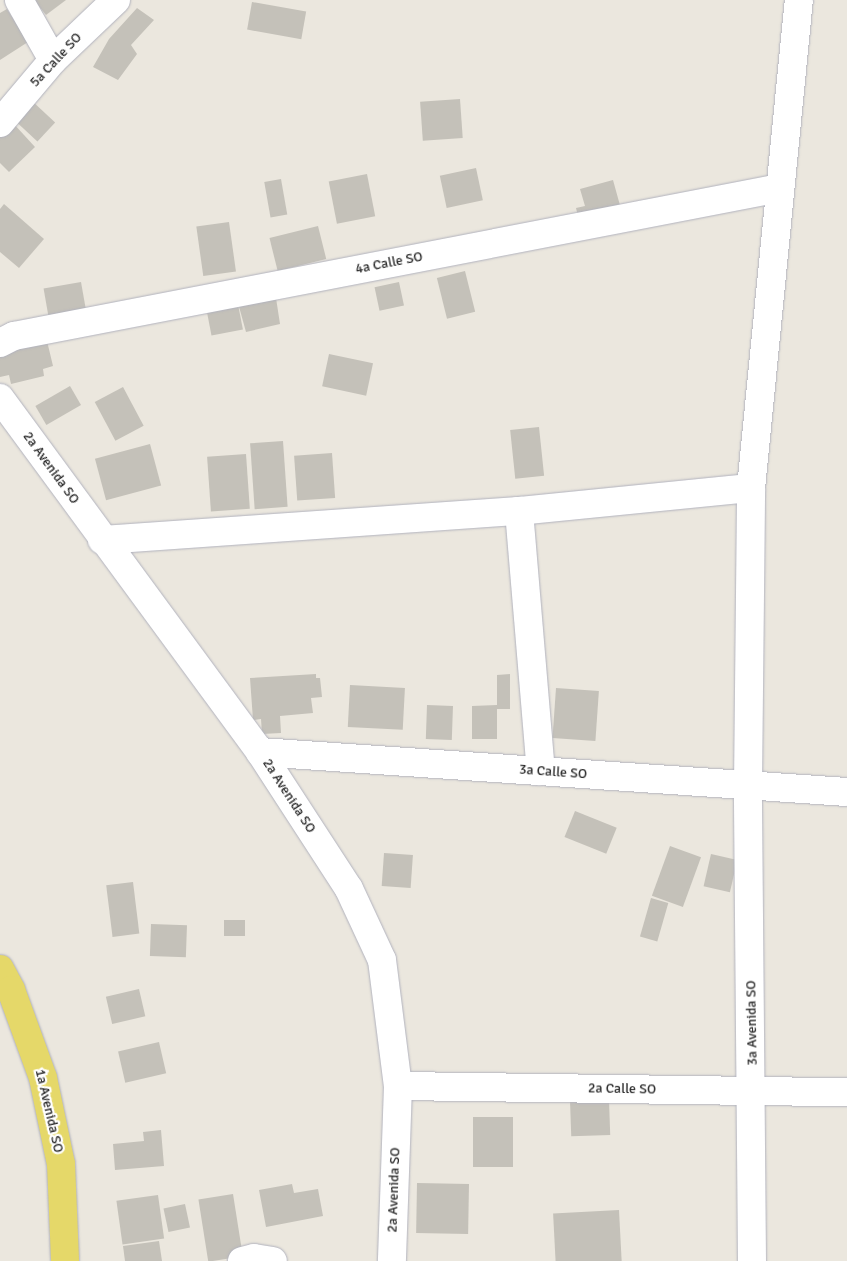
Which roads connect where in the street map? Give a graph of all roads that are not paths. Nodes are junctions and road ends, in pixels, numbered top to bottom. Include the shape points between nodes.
1 (20, 0) edge
2 (116, 0) edge
3 (799, 0) edge
4 (53, 60) junction
5 (0, 123) edge
6 (780, 188) junction
7 (0, 343) edge
8 (0, 398) edge
9 (751, 488) junction
10 (520, 511) junction
11 (102, 540) junction
12 (260, 752) junction
13 (541, 771) junction
14 (748, 785) junction
15 (847, 792) edge
16 (0, 969) edge
17 (398, 1086) junction
18 (753, 1091) junction
19 (847, 1092) edge
20 (65, 1261) edge
21 (242, 1261) edge
22 (274, 1261) edge
23 (392, 1261) edge
24 (752, 1261) edge

1 - 4 street
2 - 4 street, 5a Calle SO
3 - 6 street, 3a Avenida SO
4 - 5 street, 5a Calle SO
6 - 7 street, 4a Calle SO via 24,334
6 - 9 street, 3a Avenida SO
8 - 11 street, 2a Avenida SO
9 - 10 street
9 - 14 street, 3a Avenida SO
10 - 11 street
10 - 13 street
11 - 12 street, 2a Avenida SO
12 - 13 street, 3a Calle SO
12 - 17 street, 2a Avenida SO via 349,889 382,960
13 - 14 street, 3a Calle SO
14 - 15 street, 3a Calle SO
14 - 18 street, 3a Avenida SO
16 - 20 main road, 1a Avenida SO via 11,990 43,1078 61,1164
17 - 18 street, 2a Calle SO
17 - 23 street, 2a Avenida SO
18 - 19 street, 2a Calle SO
18 - 24 street, 3a Avenida SO
21 - 22 street via 254,1258

